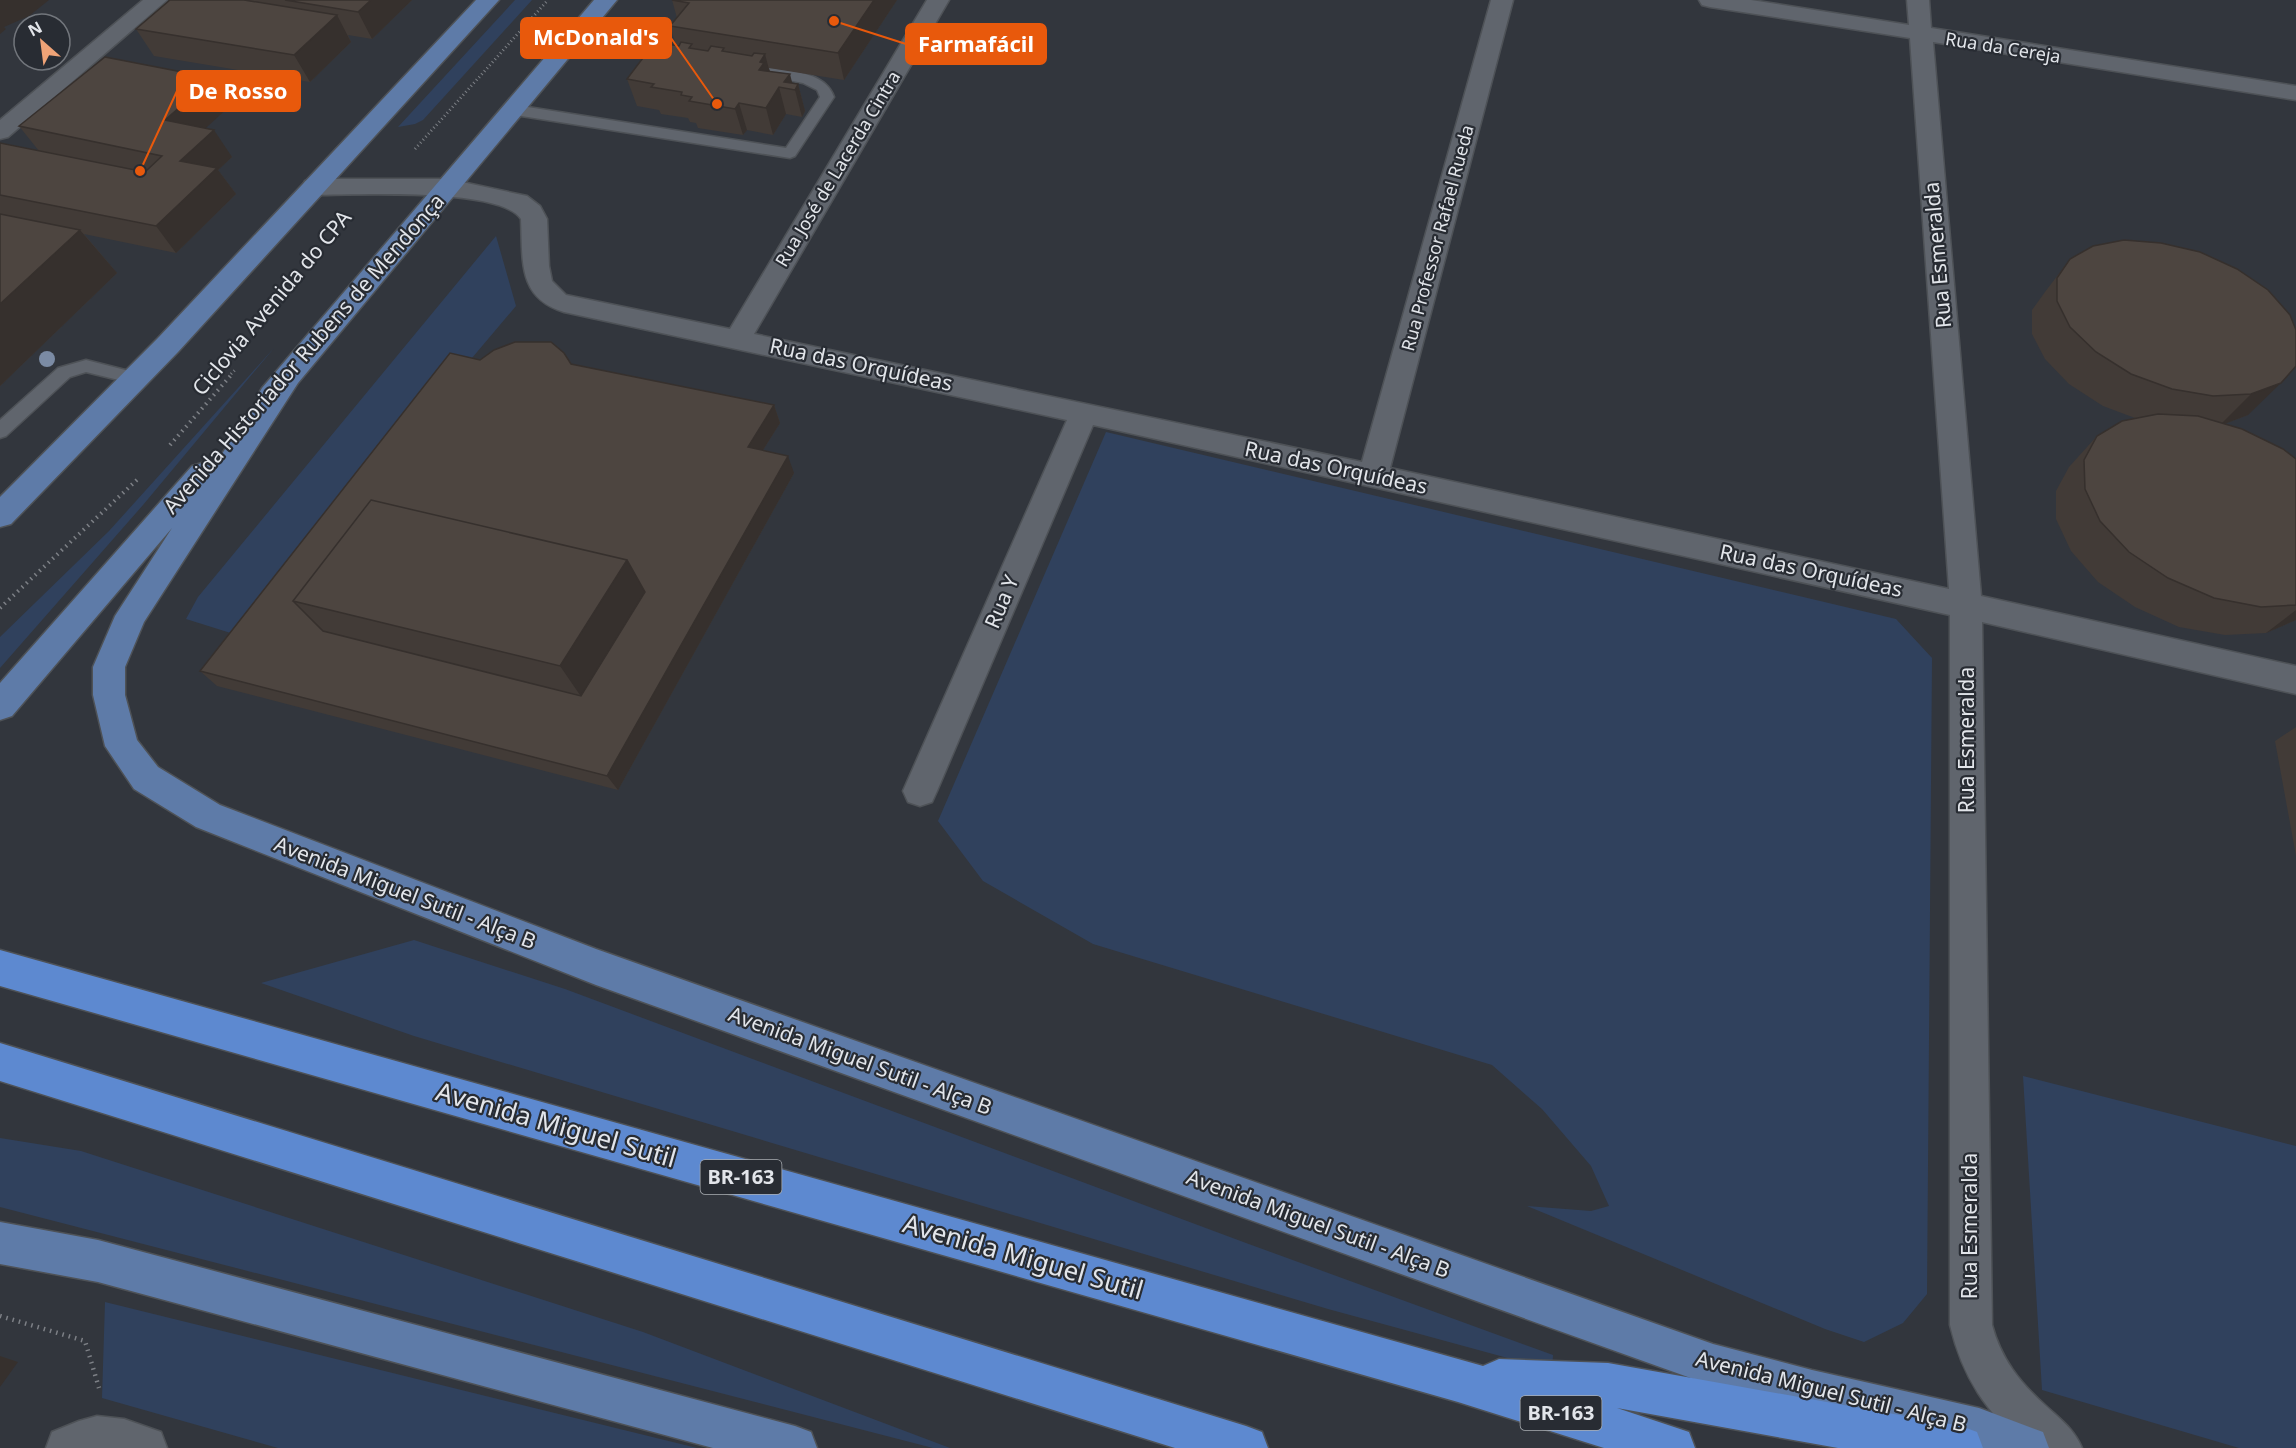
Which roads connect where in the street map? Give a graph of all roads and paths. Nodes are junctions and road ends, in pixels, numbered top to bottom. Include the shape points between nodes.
1 (156, 0) edge
2 (488, 0) edge
3 (548, 0) edge
4 (606, 0) edge
5 (938, 0) edge
6 (1502, 0) edge
7 (1710, 0) edge
8 (1918, 0) edge
9 (1921, 35) junction
10 (573, 39) junction
11 (690, 59) edge
12 (748, 69) edge
13 (2296, 93) edge
14 (515, 110) junction
15 (0, 132) edge
16 (314, 187) junction
17 (448, 188) junction
18 (386, 189) junction
19 (738, 339) junction
20 (240, 365) dead end
21 (135, 378) junction
22 (287, 378) junction
23 (1084, 413) junction
24 (0, 431) edge
25 (170, 445) dead end
26 (146, 471) dead end
27 (1373, 476) junction
28 (0, 516) edge
29 (1966, 605) junction
30 (0, 608) edge
31 (2296, 681) edge
32 (0, 706) edge
33 (920, 791) dead end
34 (12, 971) edge
35 (0, 1062) edge
36 (0, 1243) edge
37 (0, 1316) edge
38 (1458, 1380) junction
39 (76, 1443) edge
40 (145, 1448) edge
41 (795, 1448) edge
42 (1246, 1448) edge
43 (1673, 1448) edge
44 (1961, 1448) edge
45 (2027, 1448) edge
46 (2060, 1448) edge

1 - 15 street
2 - 16 main road
3 - 18 path via 423,138
4 - 10 main road, Avenida Historiador Rubens de Mendonça
5 - 19 street, Rua José de Lacerda Cintra
6 - 27 street, Rua Professor Rafael Rueda
7 - 9 street, Rua da Cereja
8 - 9 street, Rua Esmeralda
9 - 13 street, Rua da Cereja
9 - 29 street, Rua Esmeralda
10 - 11 lane
10 - 14 main road, Avenida Historiador Rubens de Mendonça
12 - 14 lane via 807,79 824,88 827,97 790,153
14 - 17 main road, Avenida Historiador Rubens de Mendonça
16 - 18 street, Rua das Orquídeas
16 - 21 main road
17 - 18 street, Rua das Orquídeas
17 - 19 street, Rua das Orquídeas via 525,205 531,212 540,284 557,301
17 - 22 main road, Avenida Historiador Rubens de Mendonça
19 - 23 street, Rua das Orquídeas
20 - 25 path, Ciclovia Avenida do CPA
21 - 24 lane via 86,366 64,372
21 - 28 main road
22 - 32 main road, Avenida Historiador Rubens de Mendonça
22 - 45 main road, Avenida Miguel Sutil - Alça B via 130,616 109,667 110,695 122,746 146,778 208,816 596,967 1713,1365 1979,1430
23 - 27 street, Rua das Orquídeas
23 - 33 street, Rua Y
26 - 30 path
27 - 29 street, Rua das Orquídeas
29 - 31 street, Rua das Orquídeas
29 - 46 street, Rua Esmeralda via 1971,1325 1982,1366 2002,1394
34 - 38 highway, Avenida Miguel Sutil / BR-163
35 - 42 highway
36 - 41 main road via 98,1260
37 - 39 path via 85,1341 102,1398
38 - 43 highway, BR-163
38 - 44 highway via 1608,1385
39 - 40 street via 116,1438

